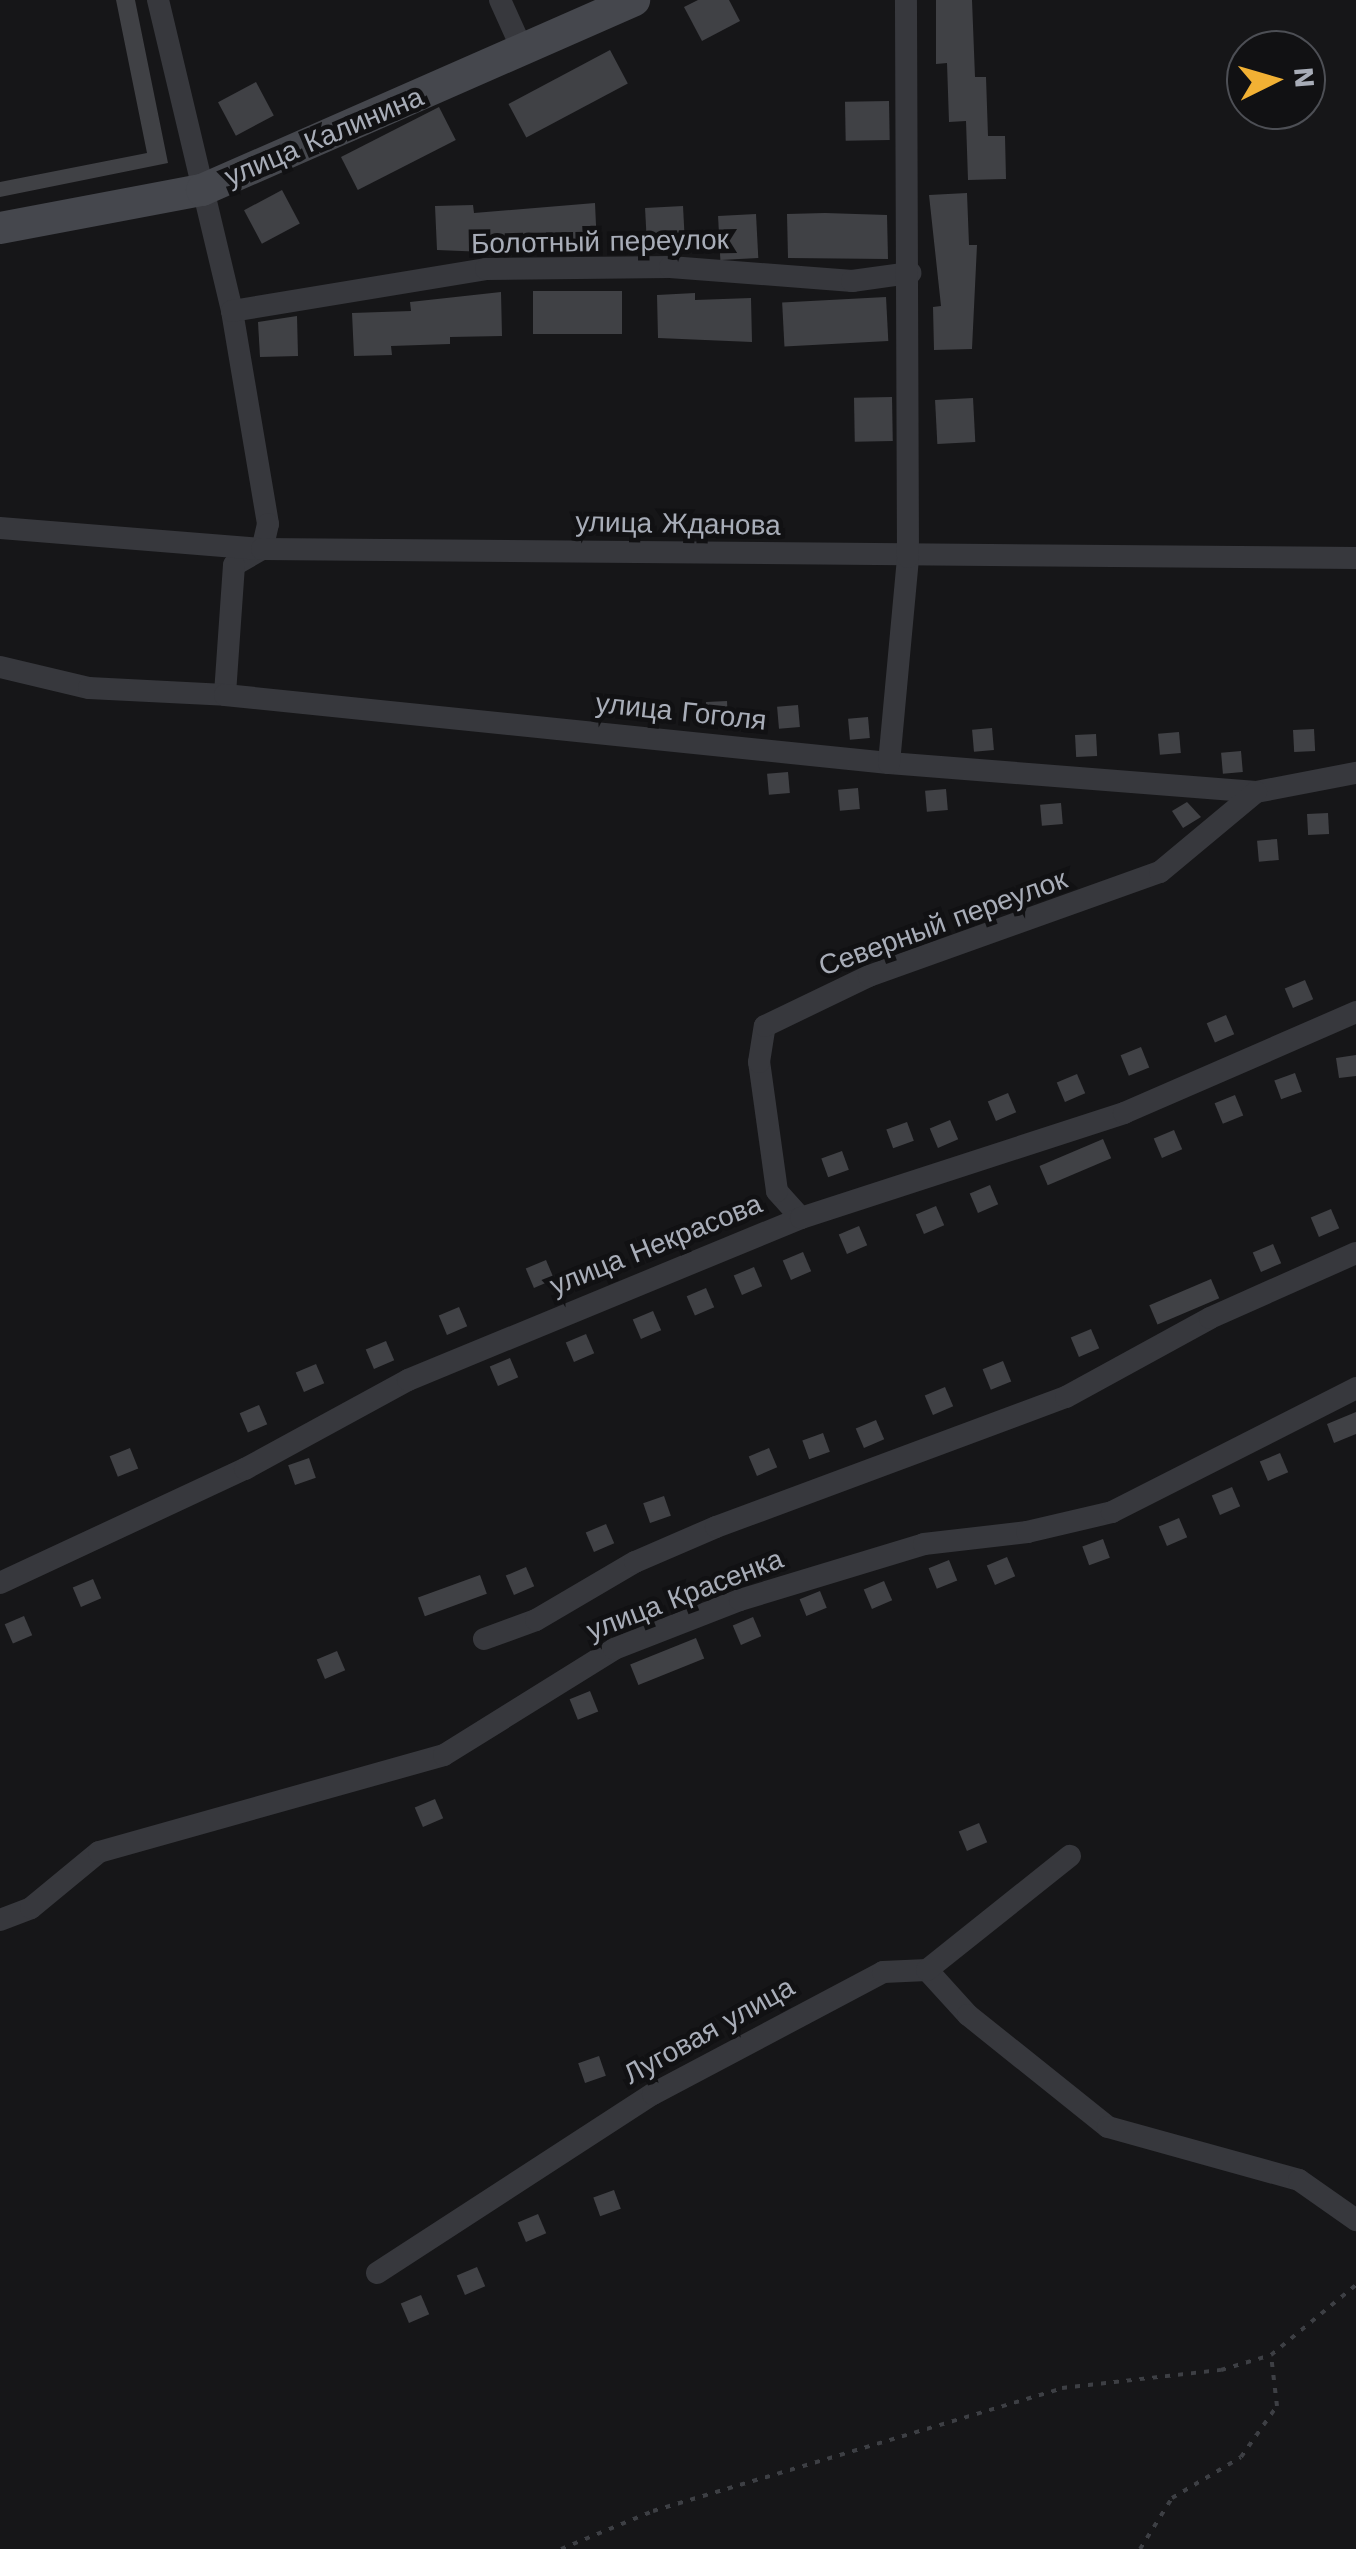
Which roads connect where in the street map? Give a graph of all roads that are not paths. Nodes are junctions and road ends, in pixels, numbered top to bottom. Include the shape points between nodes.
1 (158, 0) edge
2 (500, 0) edge
3 (634, 0) edge
4 (906, 0) edge
5 (524, 50) junction
6 (202, 190) junction
7 (0, 228) edge
8 (910, 273) junction
9 (232, 311) junction
10 (0, 528) edge
11 (262, 549) junction
12 (908, 558) junction
13 (1356, 558) edge
14 (0, 667) edge
15 (225, 695) junction
16 (889, 763) junction
17 (1356, 773) edge
18 (1256, 792) junction
19 (1356, 1012) edge
20 (801, 1218) junction
21 (1354, 1257) edge
22 (1356, 1388) edge
23 (0, 1583) edge
24 (484, 1639) dead end
25 (1070, 1856) dead end
26 (0, 1920) edge
27 (927, 1970) junction
28 (1356, 2220) edge
29 (377, 2273) dead end

1 - 6 street
2 - 5 street
3 - 5 street, улица Калинина
4 - 8 street
5 - 6 street, улица Калинина
6 - 7 street, улица Калинина
6 - 9 street
8 - 9 street, Болотный переулок via 852,282 670,267 486,268
8 - 12 street
9 - 11 street via 268,524
10 - 11 street, улица Жданова
11 - 12 street, улица Жданова
11 - 15 street via 234,565
12 - 13 street, улица Жданова
12 - 16 street
14 - 15 street, улица Гоголя via 89,688
15 - 16 street, улица Гоголя
16 - 18 street, улица Гоголя
17 - 18 street, улица Гоголя
18 - 20 street, Северный переулок via 1160,872 869,976 766,1026 759,1062 777,1191
19 - 20 street, улица Некрасова via 1124,1113
20 - 23 street, улица Некрасова via 408,1380 245,1469
21 - 24 street, улица Красенка via 1210,1318 1066,1397 716,1527 635,1562 596,1591 536,1620
22 - 26 street, улица Красенка via 1112,1512 1027,1532 924,1544 614,1649 444,1755 99,1852 30,1908
25 - 27 street
27 - 28 street via 968,2015 1108,2127 1299,2180
27 - 29 street, Луговая улица via 883,1972 652,2094

